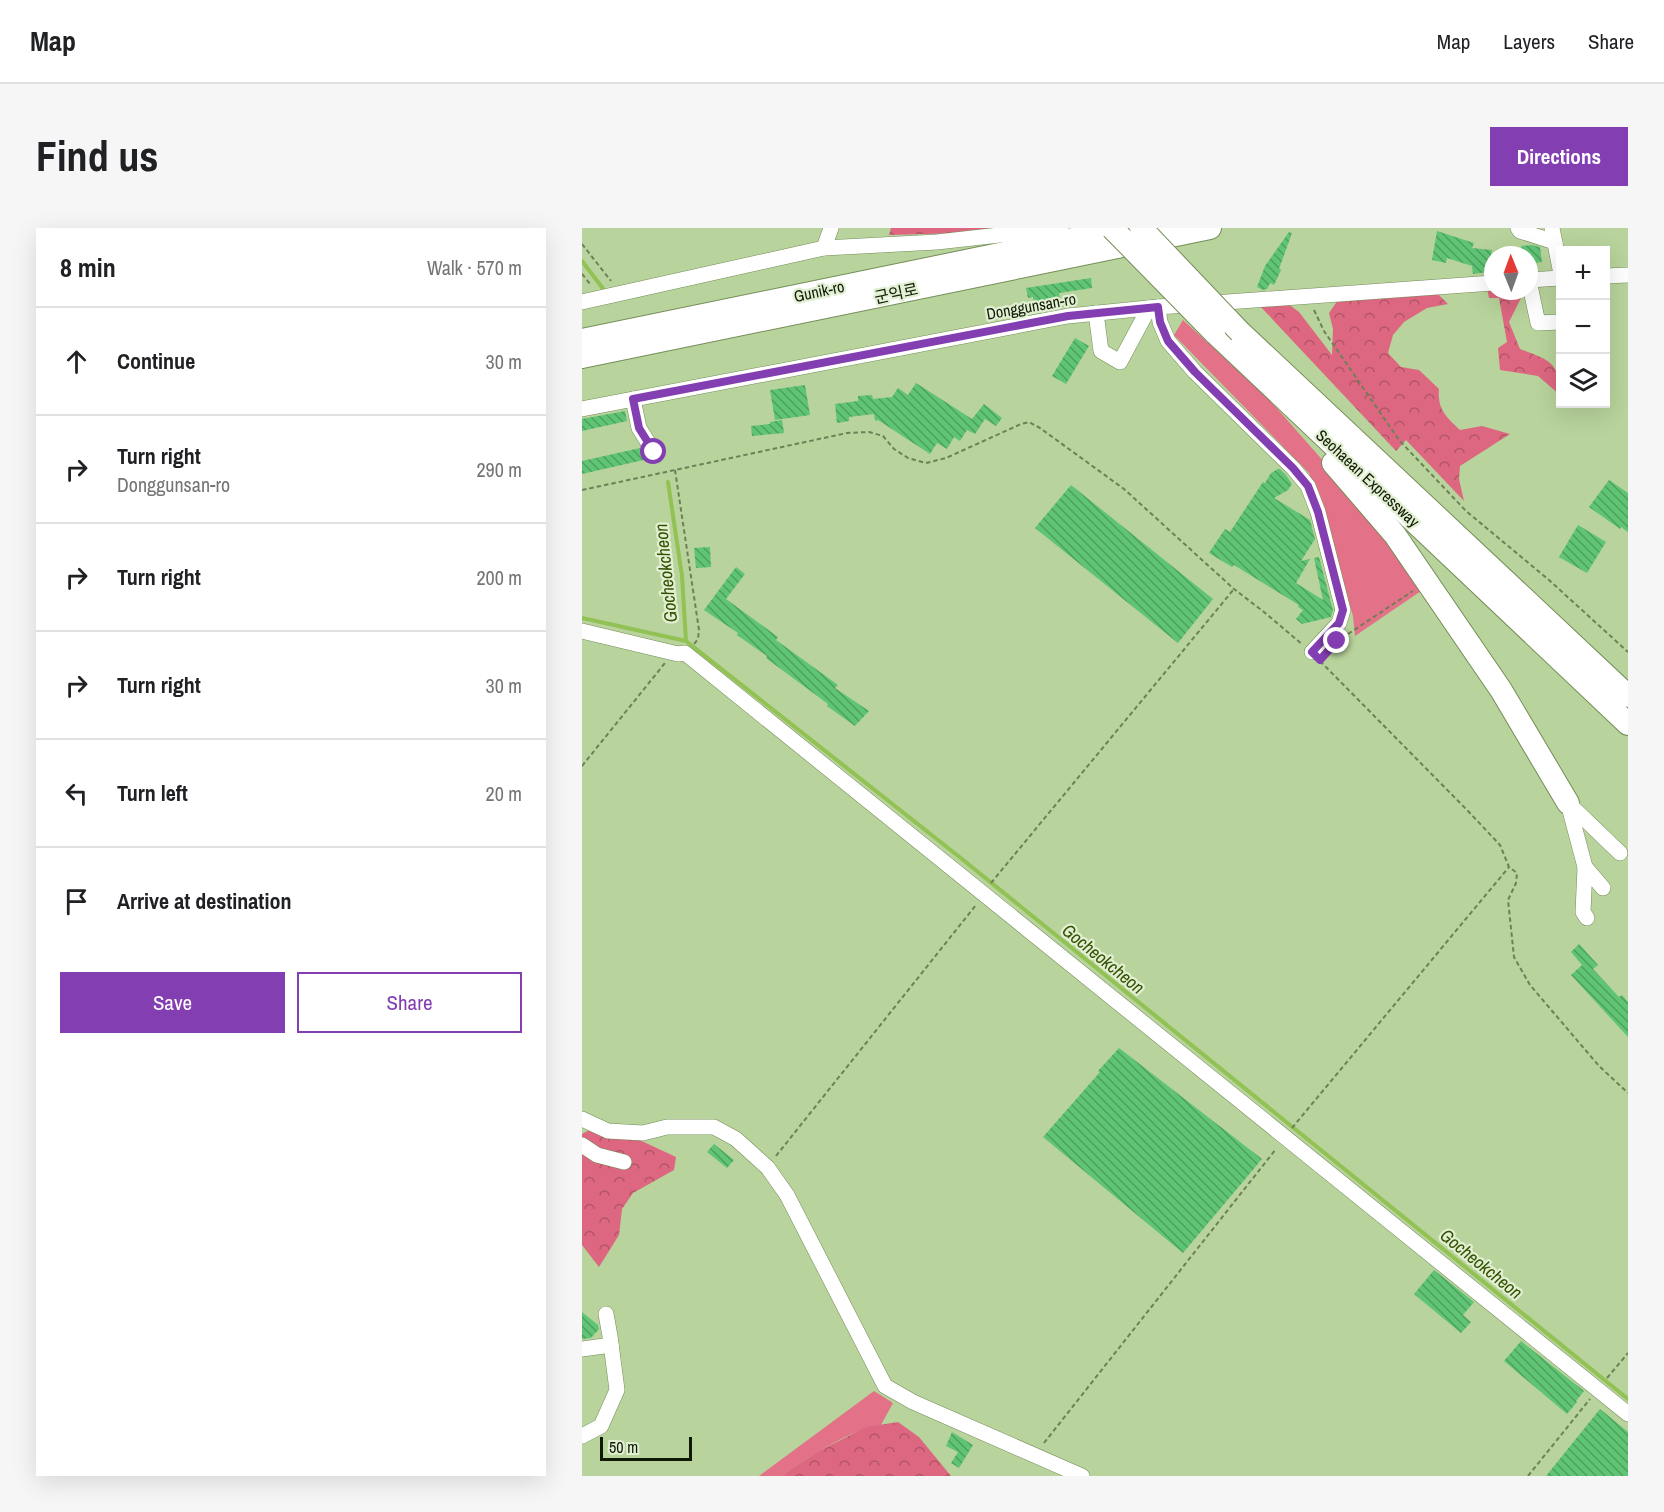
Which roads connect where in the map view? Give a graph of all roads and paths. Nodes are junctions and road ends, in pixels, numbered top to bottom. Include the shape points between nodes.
1 (831, 228) edge
2 (1061, 228) edge
3 (1112, 228) edge
4 (1126, 228) edge
5 (1141, 228) edge
6 (1210, 228) edge
7 (1518, 228) edge
8 (1553, 235) edge
9 (582, 244) edge
10 (824, 248) junction
11 (1628, 275) edge
12 (1610, 276) edge
13 (1556, 278) edge
14 (1538, 279) edge
15 (1484, 284) edge
16 (620, 292) junction
17 (1307, 296) junction
18 (1533, 300) edge
19 (582, 302) edge
20 (1153, 308) junction
21 (1096, 314) junction
22 (1556, 322) edge
23 (582, 340) edge
24 (582, 357) edge
25 (1256, 372) junction
26 (633, 399) junction
27 (582, 409) edge
28 (654, 452) dead end
29 (675, 470) junction
30 (582, 490) edge
31 (1234, 589) junction
32 (1415, 590) dead end
33 (582, 631) edge
34 (1346, 636) dead end
35 (698, 639) dead end
36 (1312, 652) junction
37 (1628, 652) edge
38 (678, 654) junction
39 (1628, 696) edge
40 (1628, 724) edge
41 (582, 766) edge
42 (1568, 802) junction
43 (1620, 854) dead end
44 (1509, 867) junction
45 (1585, 867) junction
46 (1603, 888) dead end
47 (985, 892) junction
48 (1587, 918) dead end
49 (1628, 1093) edge
50 (582, 1119) edge
51 (1299, 1120) dead end
52 (1285, 1137) junction
53 (582, 1145) edge
54 (624, 1162) dead end
55 (768, 1168) junction
56 (606, 1314) dead end
57 (611, 1346) junction
58 (582, 1349) edge
59 (1628, 1353) edge
60 (1599, 1388) junction
61 (1628, 1414) edge
62 (582, 1436) edge
63 (1035, 1455) junction
64 (1082, 1476) edge
65 (1528, 1476) edge

1 - 10 street
2 - 10 street via 937,242
3 - 25 highway, Seohaean Expressway, bridge
4 - 23 highway, Gunik-ro
5 - 39 highway, Seohaean Expressway, bridge via 1240,332
6 - 24 highway, 군익로
7 - 8 street
9 - 16 path
10 - 16 street
11 - 12 street
13 - 14 street
15 - 17 street, Donggunsan-ro
16 - 19 street
17 - 20 street, Donggunsan-ro
17 - 37 path via 1324,331 1399,440 1466,511
18 - 22 street via 1538,323
20 - 21 street, Donggunsan-ro
20 - 21 street via 1120,362 1101,351
20 - 36 street via 1168,341 1308,486 1343,610 1339,623
21 - 26 street, Donggunsan-ro via 1068,316
25 - 40 highway, Seohaean Expressway
25 - 42 highway via 1395,535 1502,690
26 - 27 street, Donggunsan-ro
26 - 28 street via 639,428
29 - 30 path
29 - 31 path via 847,433 869,432 883,436 908,458 926,463 1029,422 1124,489
29 - 35 path
31 - 36 path
31 - 47 path
32 - 34 path
33 - 38 street
36 - 44 path via 1500,845
38 - 41 path via 668,660
38 - 47 street via 686,653
42 - 43 street
42 - 45 street
44 - 49 path via 1517,873 1508,900 1514,957 1530,985 1599,1066
44 - 51 path
45 - 46 street
45 - 48 street via 1583,912
47 - 52 street
47 - 55 path
50 - 55 street via 608,1131 643,1133 667,1127 714,1127 736,1139
52 - 60 street
52 - 63 path
53 - 54 street via 597,1155
55 - 63 street via 787,1195 885,1386
56 - 57 street
57 - 58 street
57 - 62 street via 617,1390 602,1426
59 - 60 path
60 - 61 street
60 - 65 path
63 - 64 street

